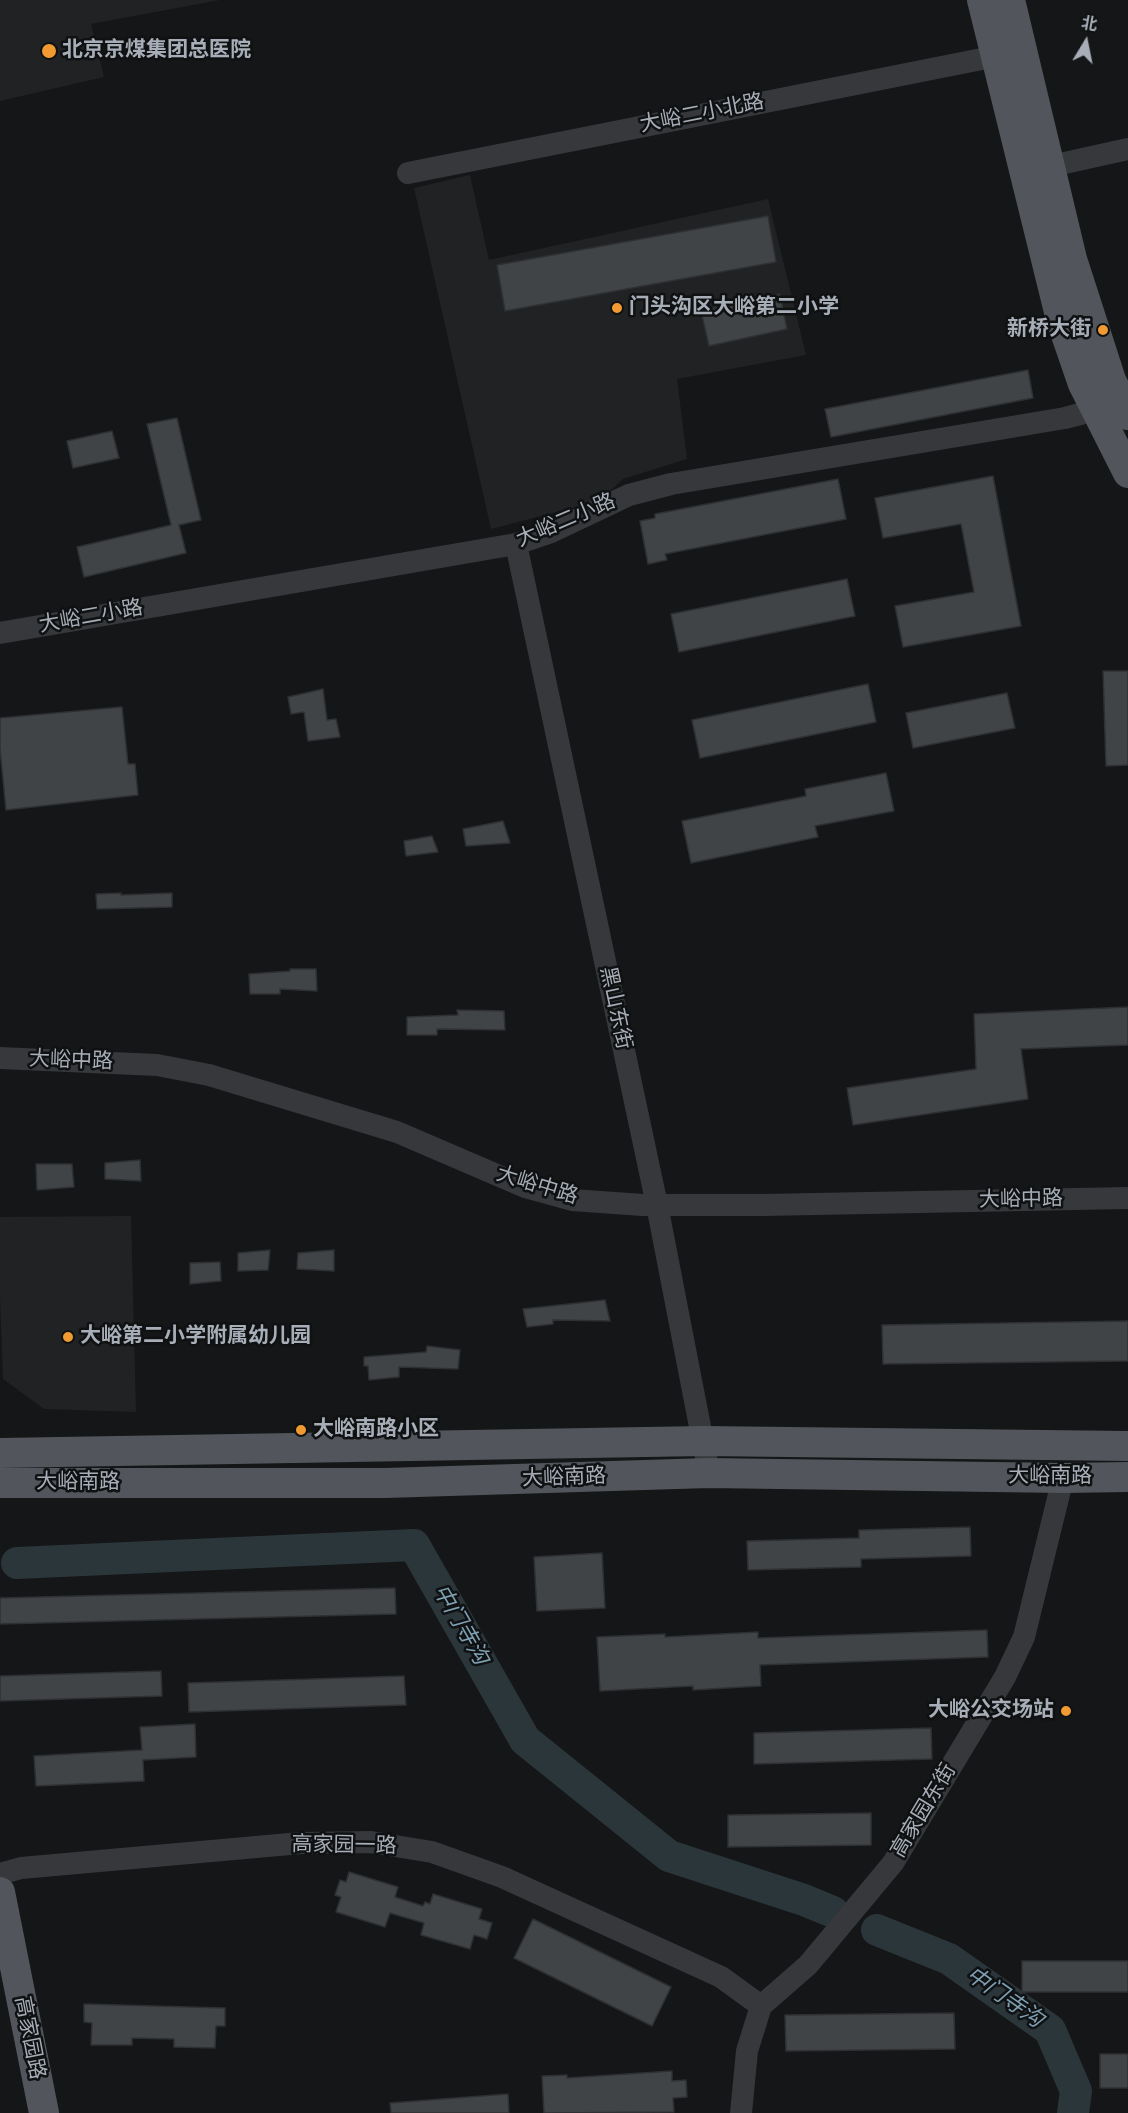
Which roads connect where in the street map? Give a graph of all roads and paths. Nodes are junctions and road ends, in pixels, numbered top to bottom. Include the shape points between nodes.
1 (982, 0) edge
2 (1010, 0) edge
3 (996, 56) junction
4 (1128, 149) edge
5 (1051, 166) junction
6 (408, 173) dead end
7 (1095, 410) junction
8 (1128, 415) edge
9 (1128, 473) edge
10 (516, 544) junction
11 (0, 633) edge
12 (0, 1058) edge
13 (1128, 1198) edge
14 (657, 1205) junction
15 (704, 1441) junction
16 (1128, 1446) edge
17 (0, 1453) edge
18 (709, 1473) junction
19 (1128, 1477) edge
20 (1063, 1478) junction
21 (0, 1483) edge
22 (0, 1874) edge
23 (0, 1892) edge
24 (0, 1994) edge
25 (769, 1999) junction
26 (23, 2113) edge
27 (44, 2113) edge
28 (741, 2113) edge

1 - 3 main road
2 - 5 main road
3 - 6 street, 大峪二小北路
3 - 7 main road via 1061,320
4 - 5 street
5 - 8 main road via 1072,259 1093,328
7 - 9 main road
7 - 10 street, 大峪二小路 via 671,483 629,495
10 - 11 street, 大峪二小路
10 - 14 street, 黑山东街
12 - 14 street, 大峪中路 via 157,1065 209,1075 397,1132 525,1187 572,1200
13 - 14 street, 大峪中路
14 - 15 street, 黑山东街
15 - 16 main road, 大峪南路
15 - 17 main road, 大峪南路
15 - 18 street, 黑山东街
18 - 20 main road, 大峪南路
18 - 21 main road, 大峪南路 via 385,1483
19 - 20 main road, 大峪南路
20 - 25 street, 高家园东街 via 1024,1637 1005,1677 893,1863 808,1965
22 - 25 street, 高家园一路 via 301,1843 371,1842 432,1852 502,1877
23 - 27 main road, 高家园路
24 - 26 main road, 高家园路
25 - 28 street via 747,2051

